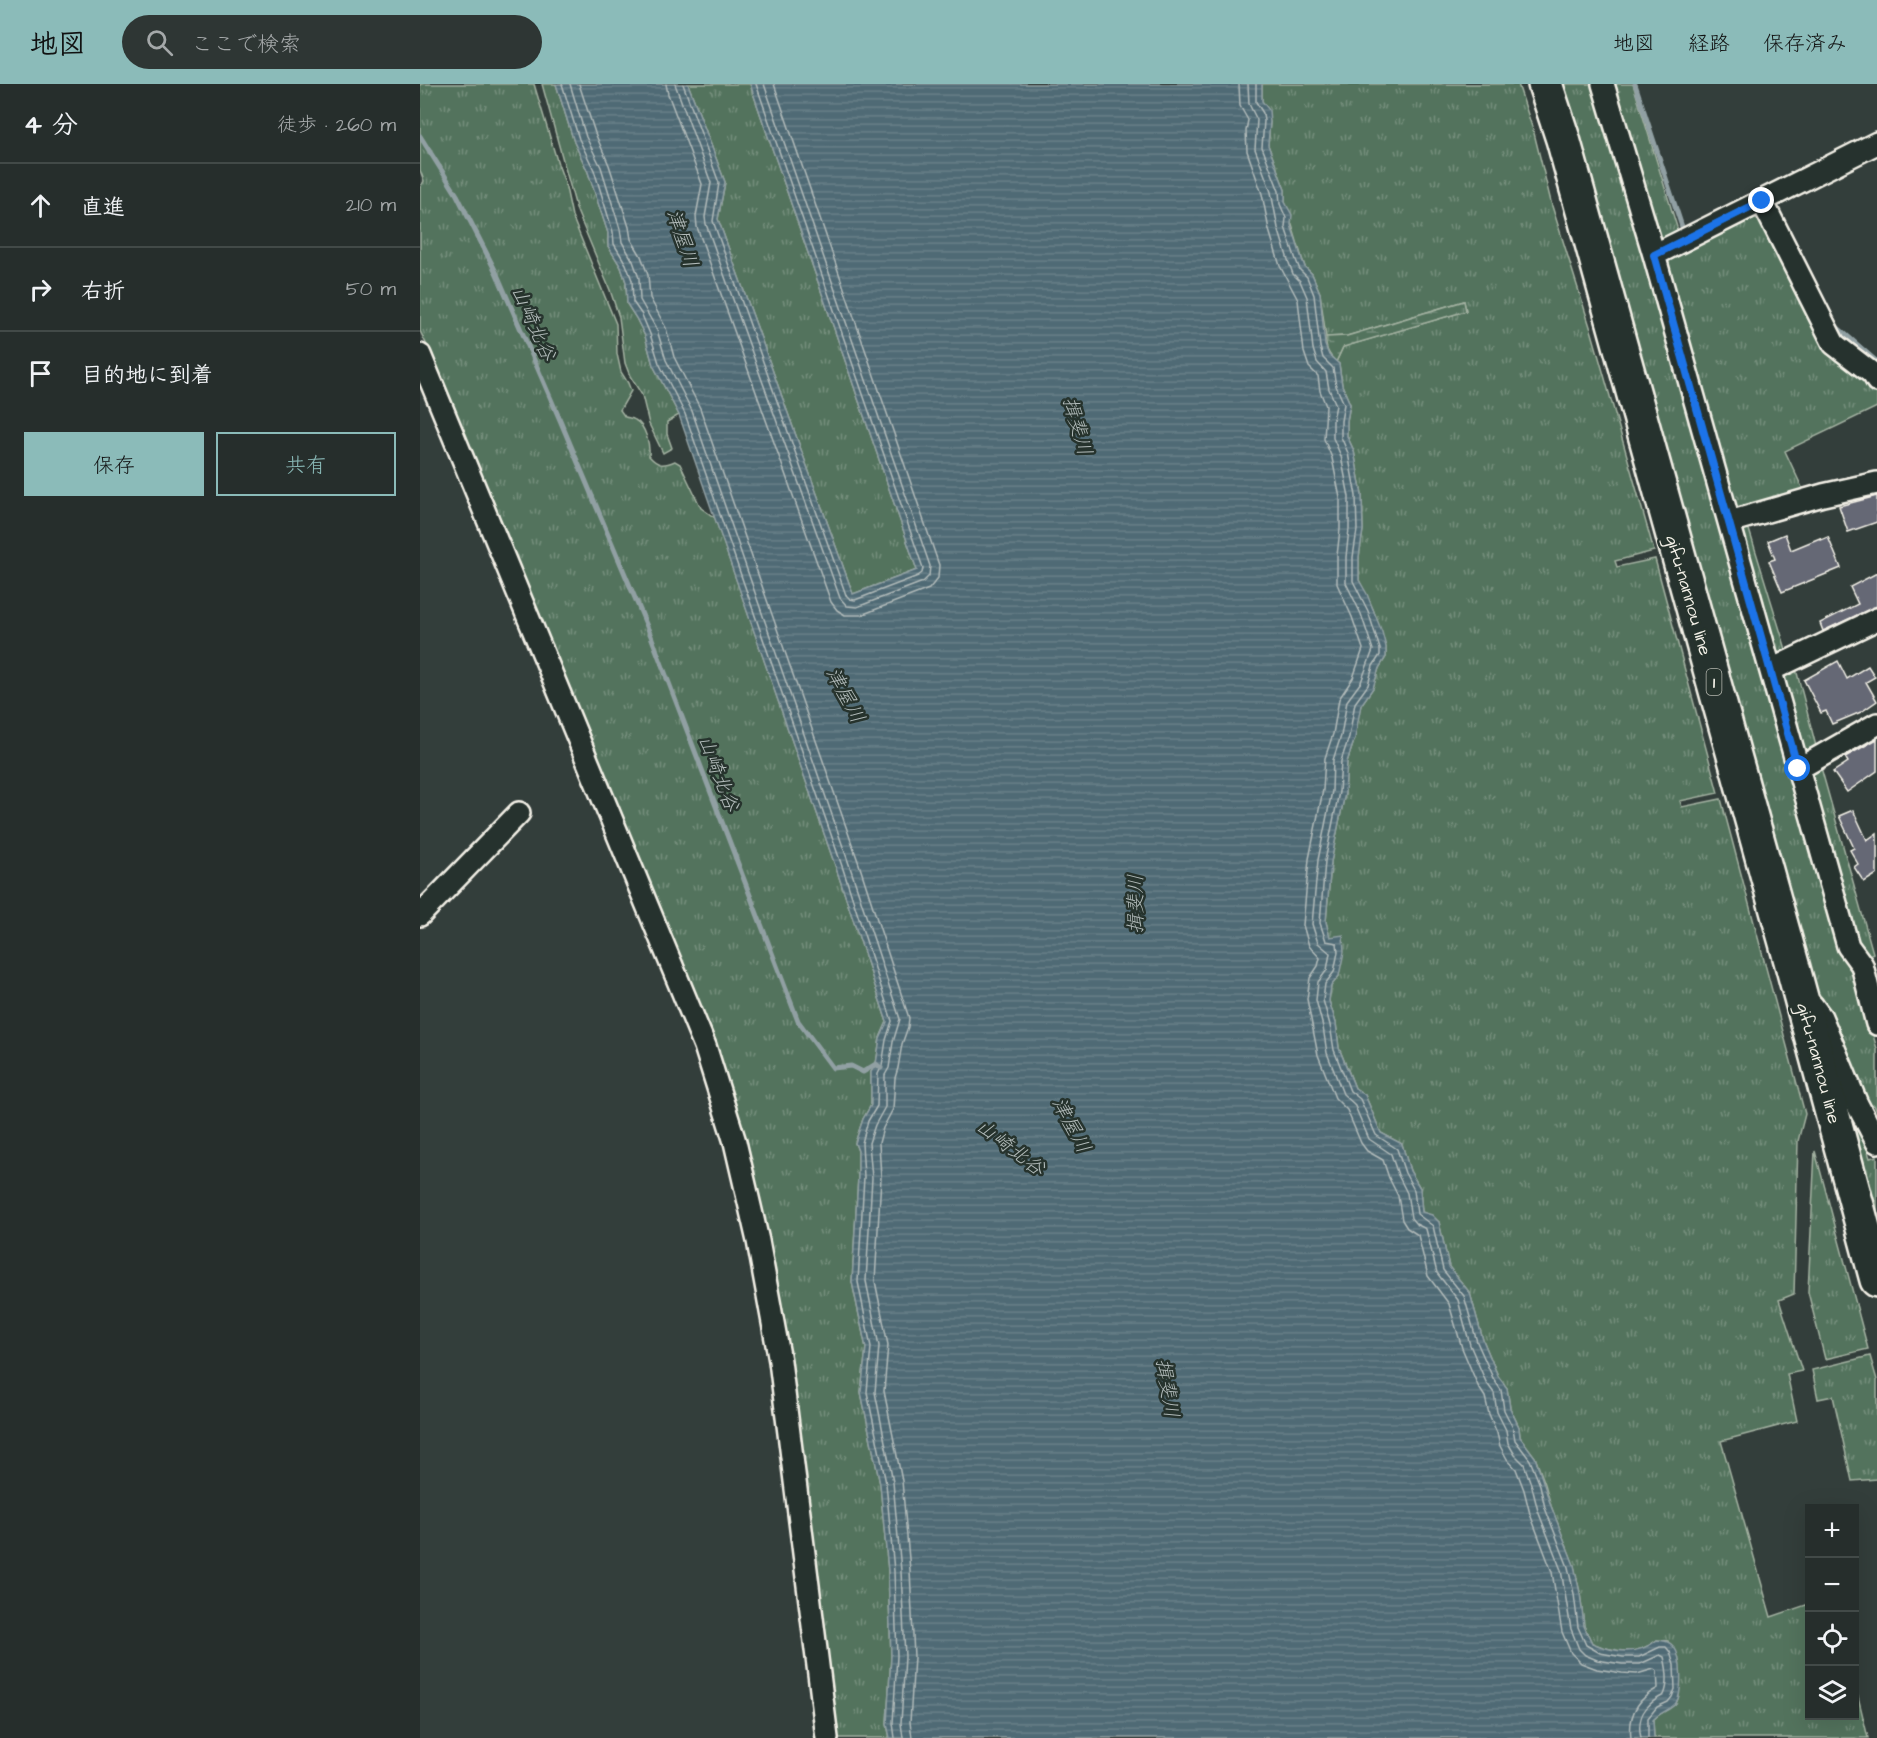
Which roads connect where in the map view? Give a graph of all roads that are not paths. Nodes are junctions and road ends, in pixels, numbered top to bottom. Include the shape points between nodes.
1 (1545, 84) edge
2 (1603, 84) edge
3 (1877, 143) edge
4 (1762, 201) junction
5 (1654, 255) junction
6 (420, 355) edge
7 (1877, 381) edge
8 (1877, 483) edge
9 (1729, 522) junction
10 (1877, 620) edge
11 (1771, 670) junction
12 (1877, 724) edge
13 (1798, 769) junction
14 (519, 813) dead end
15 (420, 915) edge
16 (1870, 960) edge
17 (1798, 988) junction
18 (1877, 1024) edge
19 (1877, 1142) edge
20 (1877, 1280) edge
21 (827, 1738) edge

1 - 17 main road, gifu-nannou line / 1
2 - 5 street
3 - 4 street
4 - 5 street
4 - 7 street via 1834,344
5 - 9 street
6 - 21 street via 705,1046 735,1142 780,1361
8 - 9 street
9 - 11 street
10 - 11 street
11 - 13 street
12 - 13 street
13 - 16 street via 1848,946
14 - 15 street
16 - 18 street
17 - 19 street via 1821,1017
17 - 20 main road, gifu-nannou line / 1

